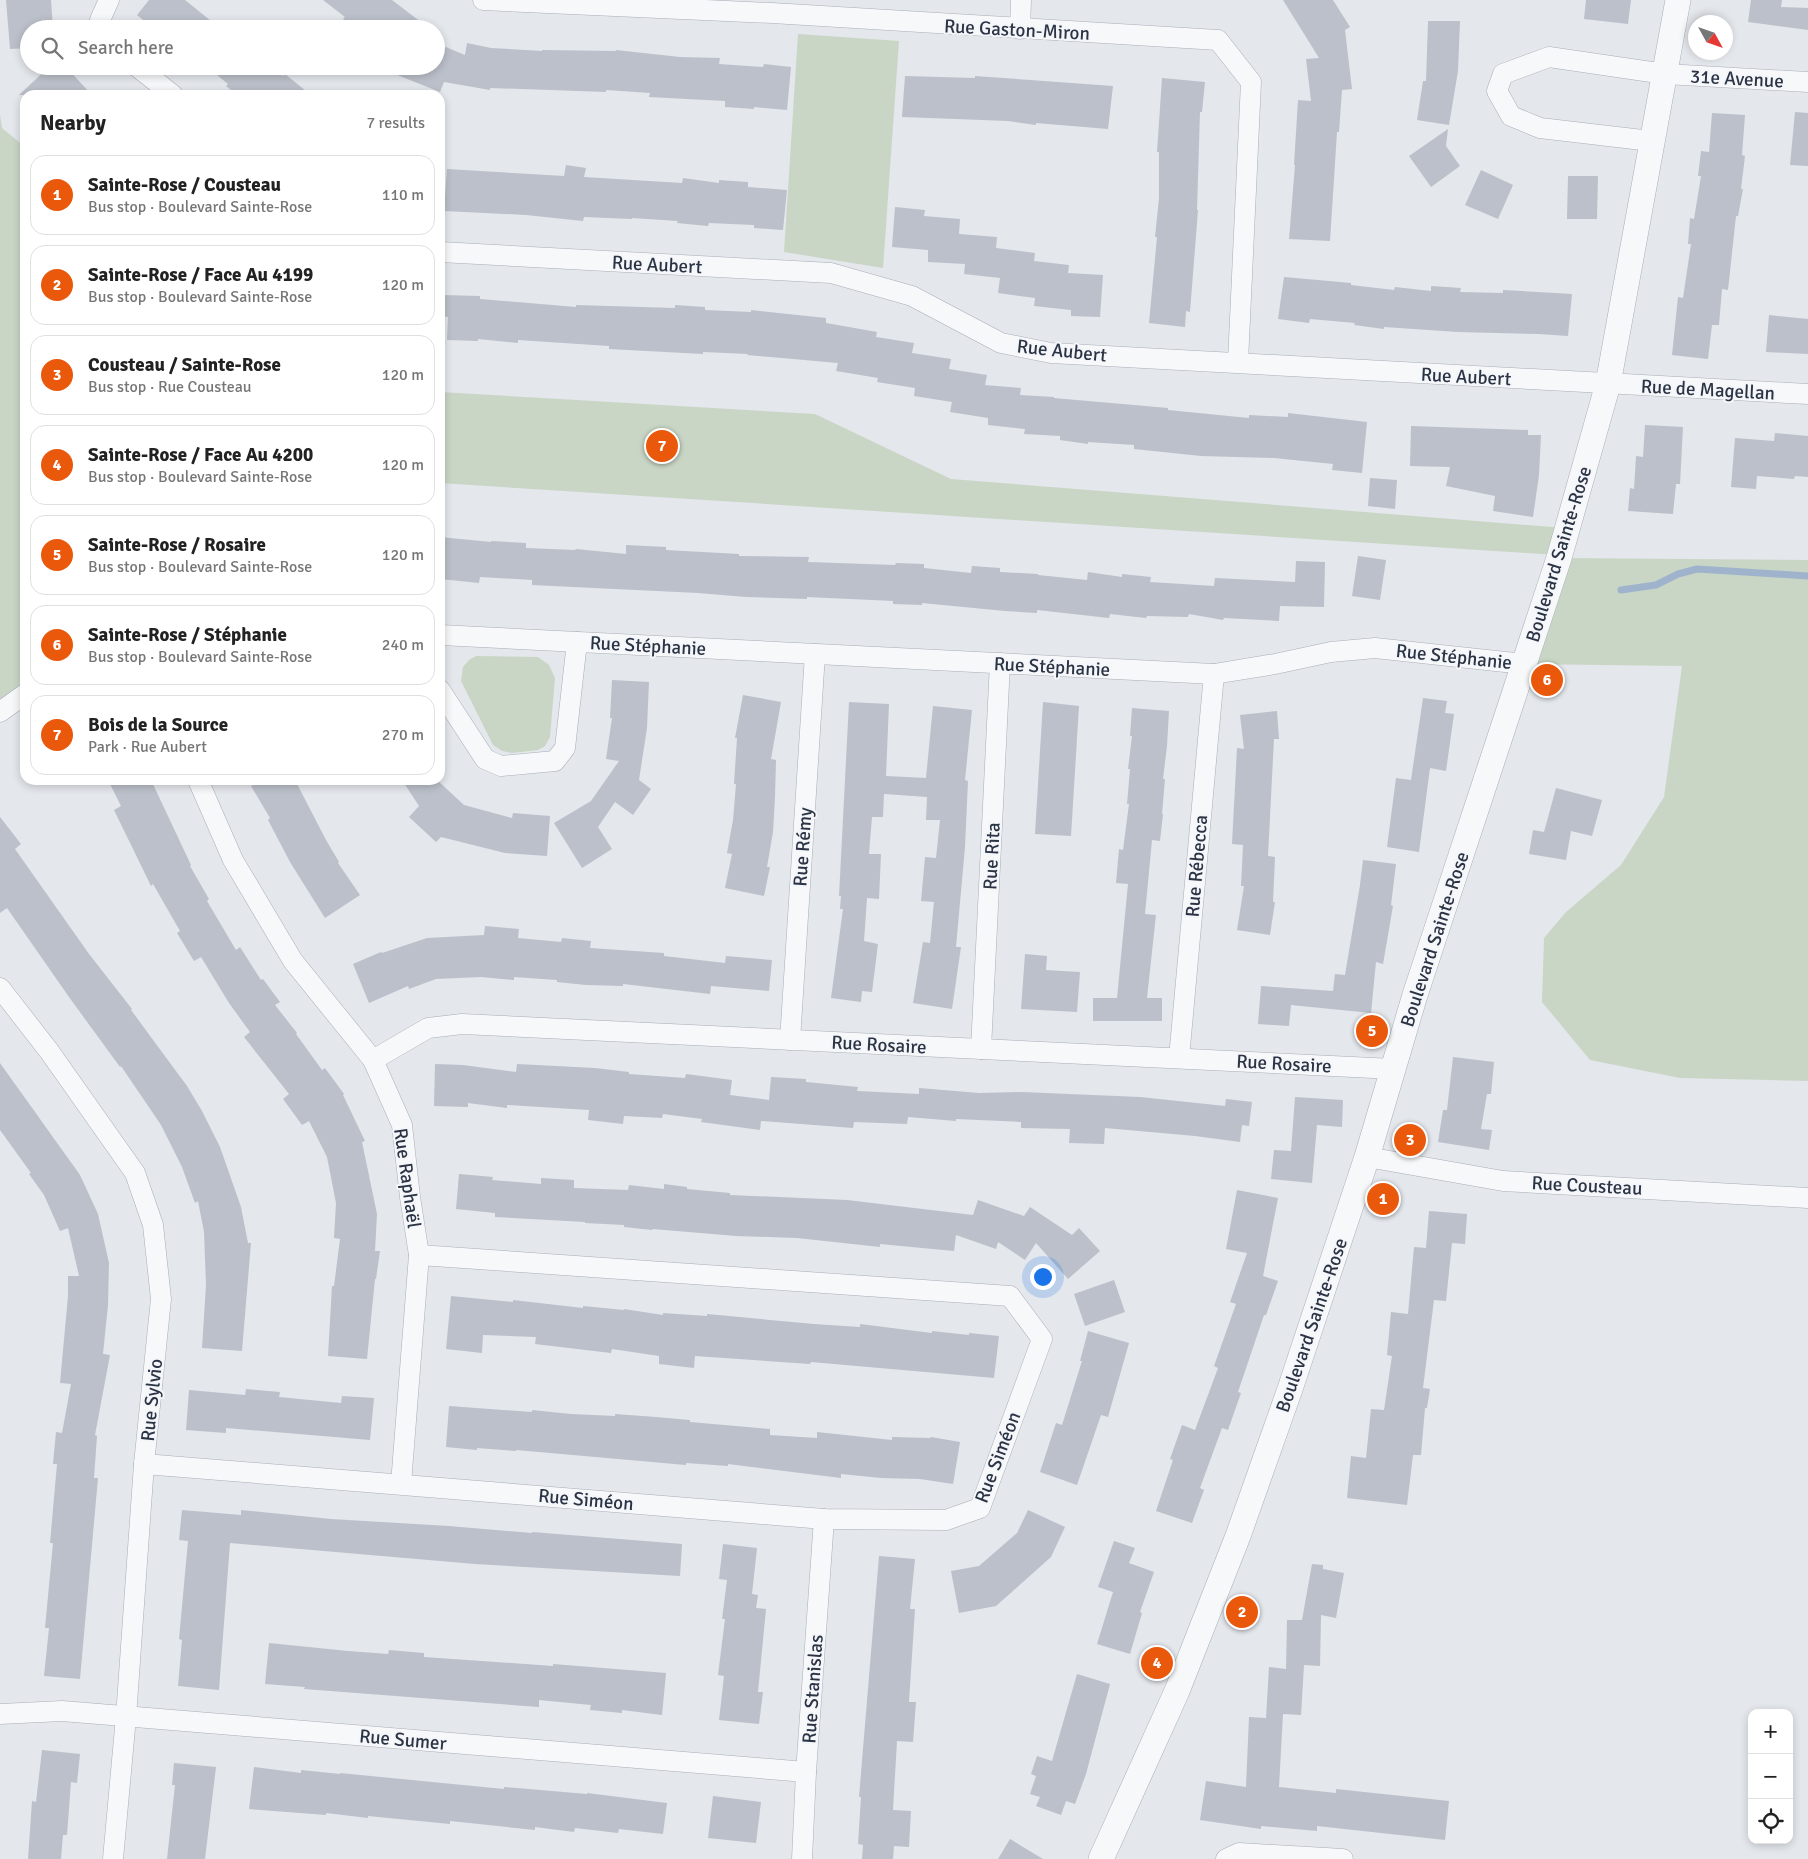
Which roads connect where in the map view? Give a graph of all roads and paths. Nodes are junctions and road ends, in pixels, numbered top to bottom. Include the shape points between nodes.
1 (109, 0) edge
2 (483, 0) edge
3 (1021, 0) edge
4 (1678, 0) edge
5 (772, 7) edge
6 (100, 20) edge
7 (1020, 29) junction
8 (1665, 74) junction
9 (147, 75) edge
10 (1808, 82) edge
11 (167, 90) edge
12 (1651, 141) junction
13 (445, 252) edge
14 (1238, 362) junction
15 (1608, 384) junction
16 (1808, 394) edge
17 (445, 635) edge
18 (577, 642) junction
19 (815, 654) junction
20 (1000, 663) junction
21 (1524, 664) junction
22 (1214, 674) junction
23 (20, 698) edge
24 (445, 698) edge
25 (0, 712) edge
26 (200, 785) edge
27 (0, 988) edge
28 (790, 1040) junction
29 (981, 1049) junction
30 (1179, 1058) junction
31 (373, 1060) junction
32 (1394, 1069) junction
33 (1367, 1157) junction
34 (1808, 1198) edge
35 (419, 1255) junction
36 (144, 1464) junction
37 (401, 1484) junction
38 (824, 1519) junction
39 (0, 1714) edge
40 (126, 1717) junction
41 (806, 1772) junction
42 (113, 1859) edge
43 (802, 1859) edge
44 (1101, 1859) edge
45 (1226, 1859) edge
46 (1343, 1859) edge

1 - 6 street
2 - 5 street, Rue Gaston-Miron
3 - 7 street
4 - 8 street, Boulevard Sainte-Rose
5 - 7 street, Rue Gaston-Miron
7 - 14 street, Rue Gaston-Miron via 1218,40 1251,82
8 - 10 street, 31e Avenue
8 - 12 street, Boulevard Sainte-Rose
8 - 12 street via 1549,57 1503,74 1497,91 1510,116 1540,128
9 - 11 street
12 - 15 street, Boulevard Sainte-Rose
13 - 14 street, Rue Aubert via 831,273 912,296 1000,343 1051,353
14 - 15 street, Rue Aubert
15 - 16 street, Rue de Magellan
15 - 21 street, Boulevard Sainte-Rose via 1559,558
17 - 18 street, Rue Stéphanie
18 - 19 street, Rue Stéphanie
18 - 24 street, Rue Stéphanie via 565,748 555,761 501,766 485,759
19 - 20 street, Rue Stéphanie
19 - 28 street, Rue Rémy
20 - 22 street, Rue Stéphanie
20 - 29 street, Rue Rita
21 - 22 street, Rue Stéphanie via 1375,648 1331,652
21 - 32 street, Boulevard Sainte-Rose via 1415,995
22 - 30 street, Rue Rébecca
23 - 25 street
26 - 31 street, Rue Raphaël via 233,860 293,961
27 - 36 street, Rue Sylvio via 49,1051 134,1173 153,1225 161,1300
28 - 29 street, Rue Rosaire
28 - 31 street, Rue Rosaire via 462,1024 428,1028
29 - 30 street, Rue Rosaire
30 - 32 street, Rue Rosaire
31 - 35 street, Rue Raphaël via 402,1124
32 - 33 street, Boulevard Sainte-Rose
33 - 34 street, Rue Cousteau via 1503,1181
33 - 44 street, Boulevard Sainte-Rose via 1238,1536 1177,1691
35 - 37 street, Rue Raphaël
35 - 38 street, Rue Siméon via 1010,1296 1042,1338 980,1508 946,1520
36 - 37 street, Rue Siméon
36 - 40 street, Rue Sylvio
37 - 38 street, Rue Siméon
38 - 41 street, Rue Stanislas
39 - 40 street, Rue Sumer via 62,1711
40 - 41 street, Rue Sumer
40 - 42 street, Rue Sylvio
41 - 43 street, Rue Stanislas
45 - 46 street via 1239,1853

